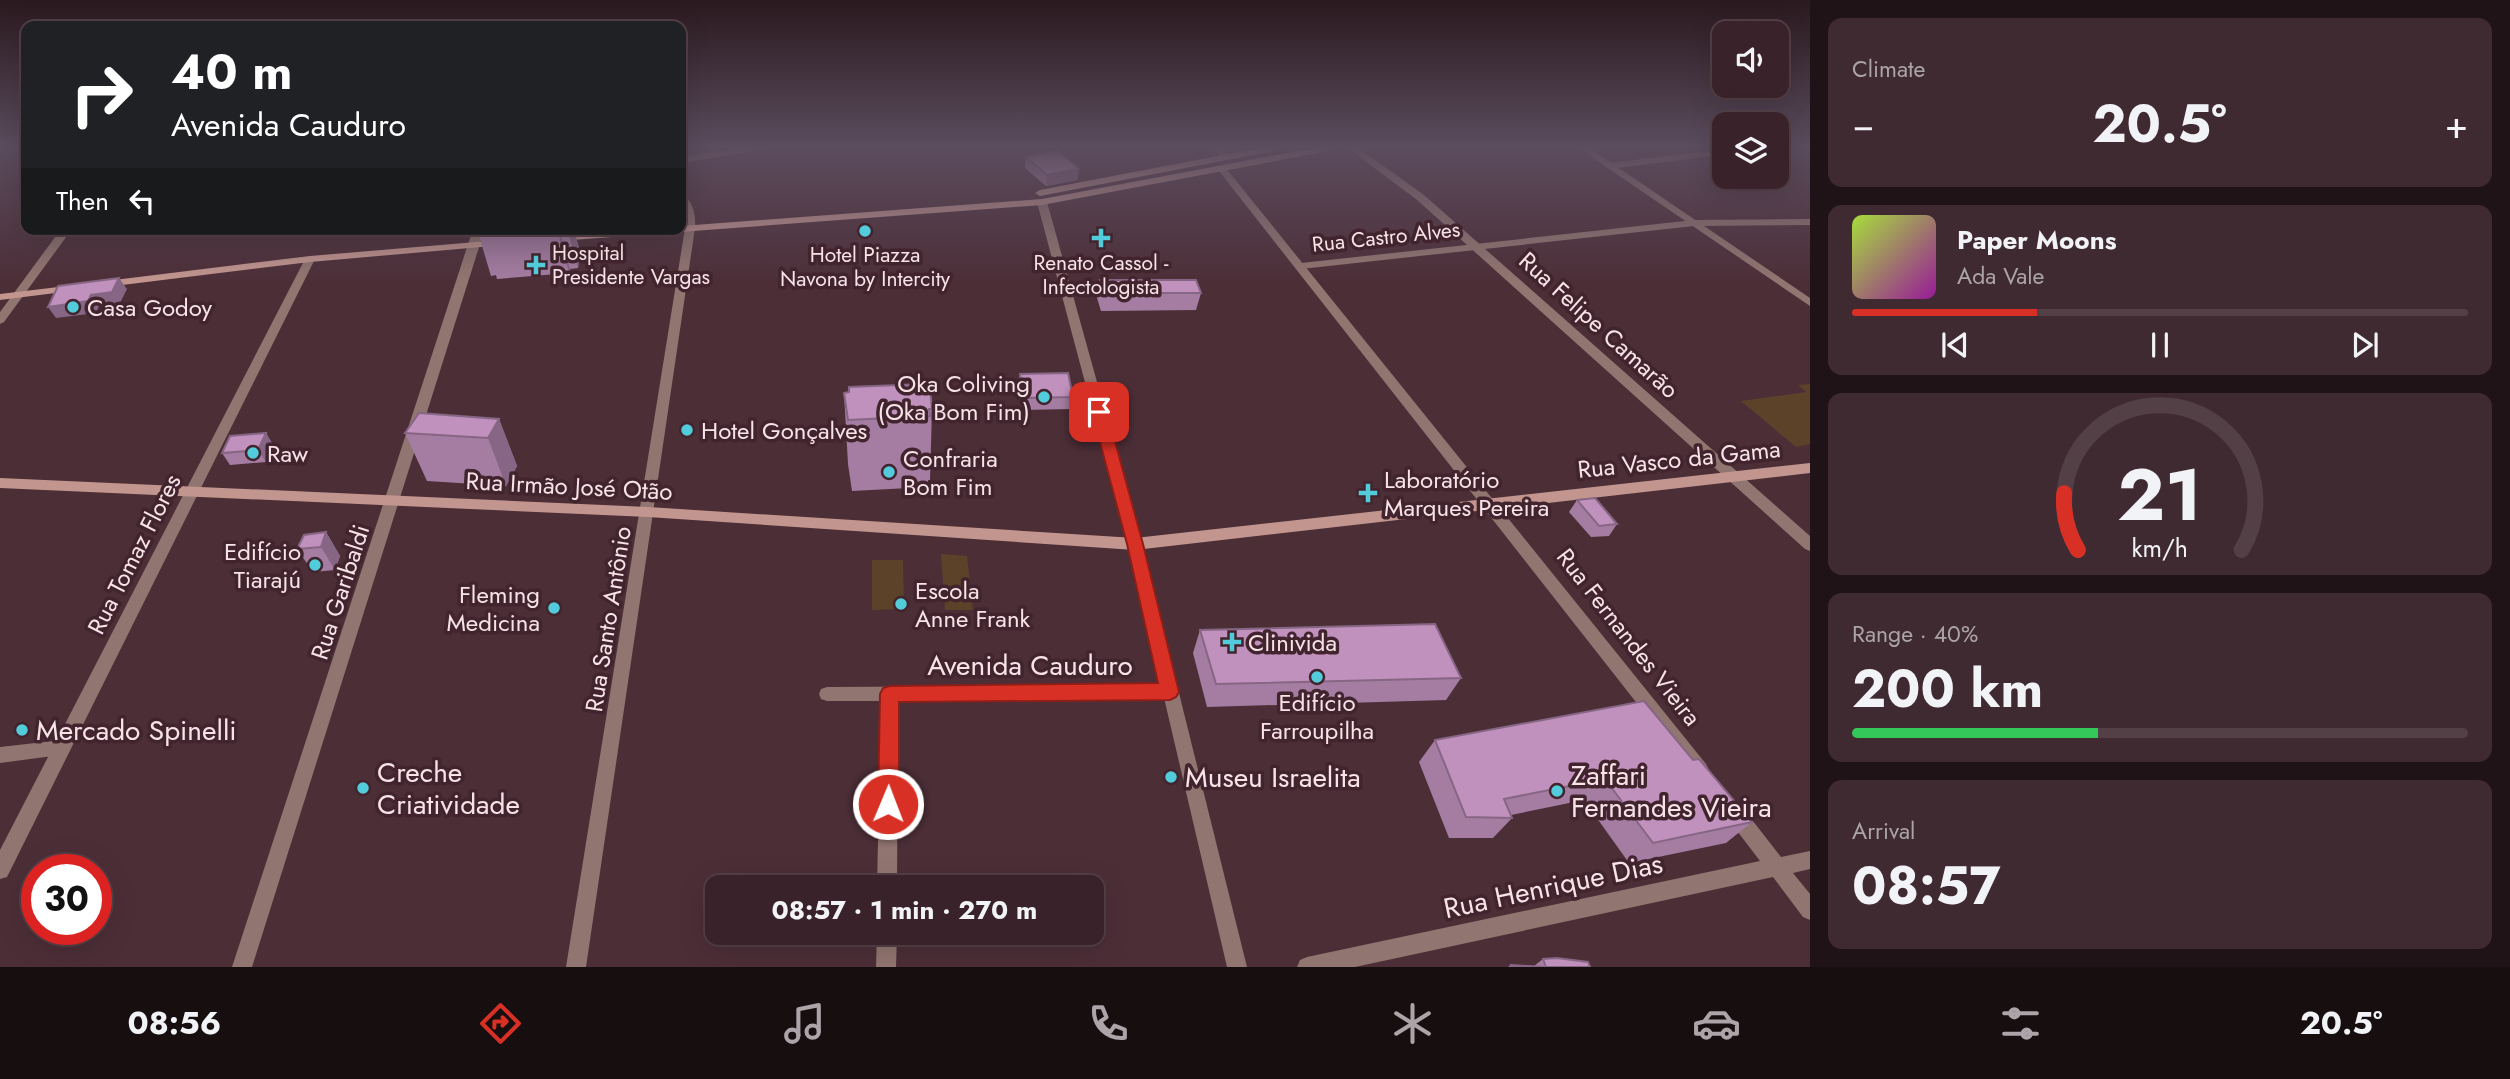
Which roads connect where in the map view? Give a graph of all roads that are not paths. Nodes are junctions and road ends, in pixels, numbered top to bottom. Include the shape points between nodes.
1 (1053, 192) edge
2 (1088, 192) edge
3 (1246, 192) edge
4 (1413, 192) edge
5 (1648, 192) edge
6 (1042, 202) junction
7 (686, 206) edge
8 (966, 207) junction
9 (1810, 222) edge
10 (1694, 223) junction
11 (686, 224) edge
12 (686, 229) edge
13 (63, 235) edge
14 (604, 235) edge
15 (682, 235) edge
16 (476, 237) edge
17 (551, 239) dead end
18 (513, 242) edge
19 (1476, 247) junction
20 (310, 259) junction
21 (1301, 266) junction
22 (19, 294) junction
23 (0, 297) edge
24 (1810, 303) edge
25 (0, 320) edge
26 (1810, 459) edge
27 (1810, 468) edge
28 (1776, 471) junction
29 (1733, 476) junction
30 (1, 483) edge
31 (194, 490) junction
32 (393, 502) junction
33 (1490, 503) junction
34 (648, 512) junction
35 (1135, 544) junction
36 (1810, 545) edge
37 (1170, 692) junction
38 (827, 694) dead end
39 (890, 694) junction
40 (62, 748) junction
41 (0, 755) edge
42 (1710, 782) edge
43 (1727, 803) edge
44 (1810, 860) edge
45 (1777, 867) junction
46 (0, 870) edge
47 (887, 875) edge
48 (1810, 910) edge
49 (887, 945) edge
50 (242, 967) edge
51 (576, 967) edge
52 (886, 967) edge
53 (1237, 967) edge
54 (1307, 967) edge

1 - 8 main road
2 - 6 main road
3 - 21 street, Rua Fernandes Vieira
4 - 19 street, Rua Felipe Camarão
5 - 10 street
6 - 8 main road
6 - 35 street
7 - 11 street, Rua Santo Antônio via 691,215
8 - 12 main road
9 - 10 street, Rua Castro Alves
10 - 19 street, Rua Castro Alves
10 - 24 street
13 - 22 street
14 - 17 main road
15 - 34 street, Rua Santo Antônio
16 - 18 main road
16 - 20 main road
16 - 32 street, Rua Garibaldi
19 - 21 street, Rua Castro Alves
19 - 29 street, Rua Felipe Camarão
20 - 22 main road
20 - 31 street, Rua Tomaz Flores
21 - 33 street, Rua Fernandes Vieira
22 - 23 main road
22 - 25 street
26 - 28 main road
27 - 28 main road, Rua Vasco da Gama
28 - 29 main road, Rua Vasco da Gama
29 - 33 main road, Rua Vasco da Gama
29 - 36 street, Rua Felipe Camarão
30 - 31 main road, Rua Irmão José Otão
31 - 32 main road, Rua Irmão José Otão
31 - 40 street, Rua Tomaz Flores
32 - 34 main road, Rua Irmão José Otão
32 - 50 street, Rua Garibaldi
33 - 35 main road, Rua Vasco da Gama
33 - 42 street, Rua Fernandes Vieira
34 - 35 main road, Rua Irmão José Otão
34 - 51 street, Rua Santo Antônio
35 - 37 street
37 - 39 street, Avenida Cauduro
37 - 53 street
38 - 39 street, Avenida Cauduro
39 - 47 street
40 - 41 street
40 - 46 street, Rua Tomaz Flores
43 - 45 street
44 - 45 street, Rua Henrique Dias
45 - 48 street
45 - 54 street, Rua Henrique Dias
49 - 52 street

